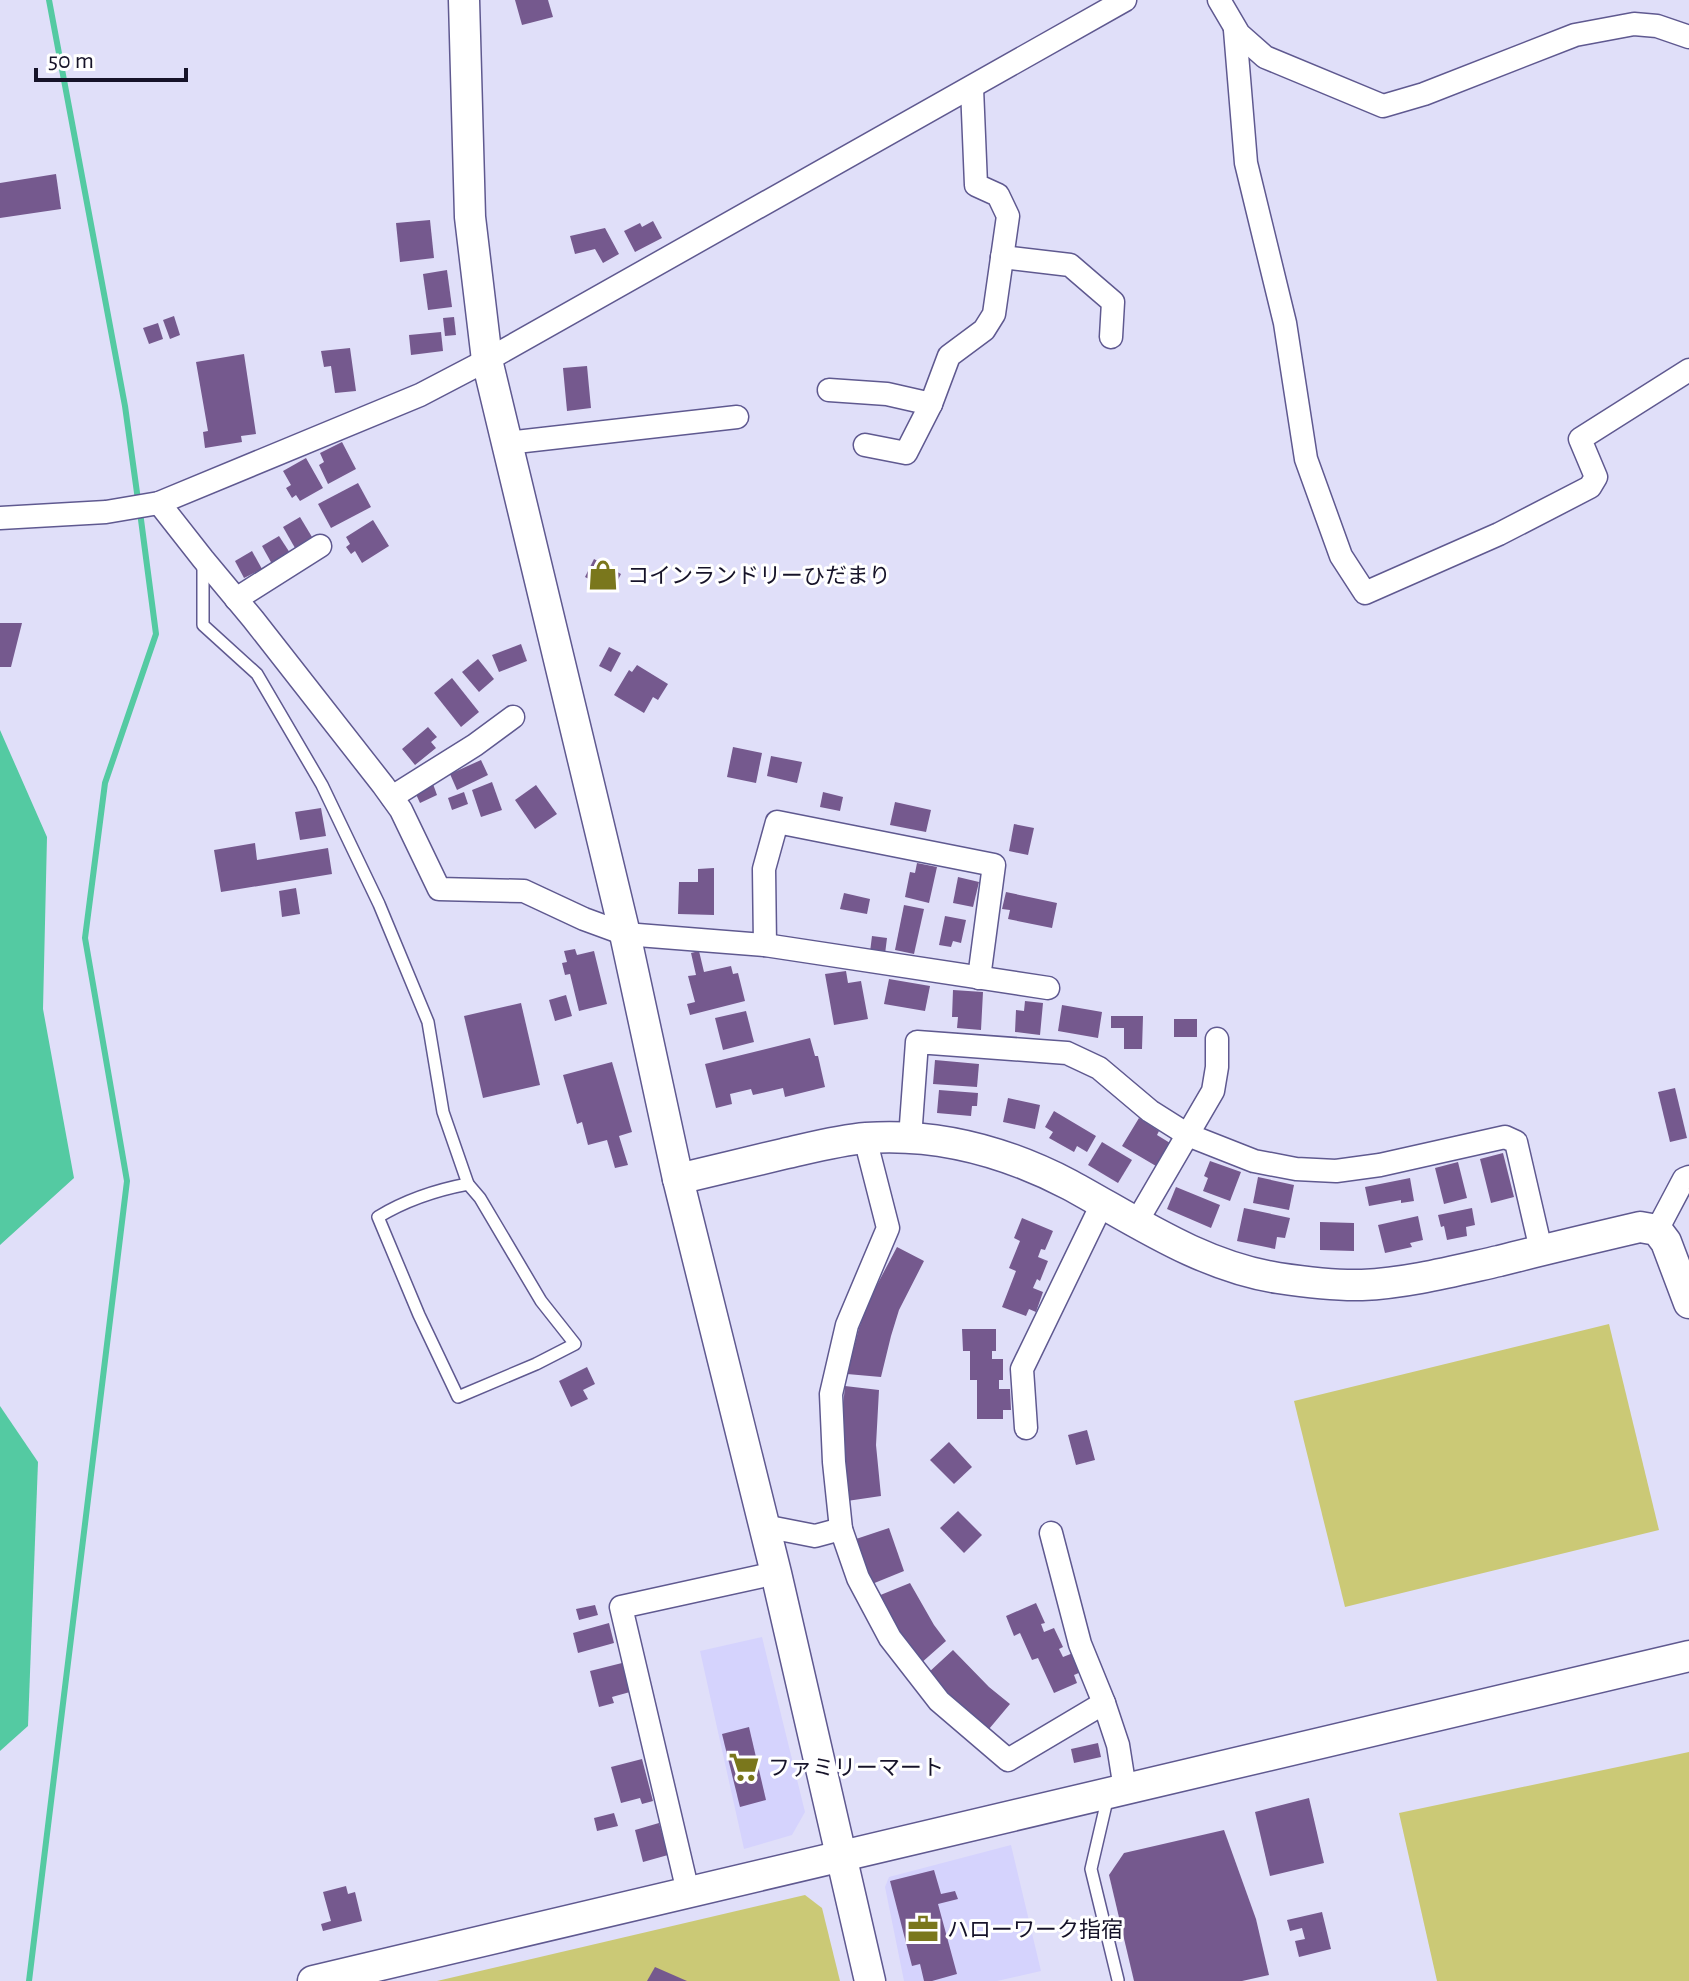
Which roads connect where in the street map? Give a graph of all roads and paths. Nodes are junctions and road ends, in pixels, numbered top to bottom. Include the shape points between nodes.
1 (464, 0) edge
2 (1125, 0) edge
3 (1219, 0) edge
4 (1235, 30) junction
5 (1689, 37) edge
6 (972, 88) junction
7 (1002, 257) junction
8 (1111, 337) dead end
9 (487, 360) junction
10 (1689, 370) edge
11 (829, 390) dead end
12 (931, 404) junction
13 (737, 417) dead end
14 (507, 443) junction
15 (865, 445) dead end
16 (159, 503) junction
17 (0, 518) edge
18 (320, 546) dead end
19 (203, 559) junction
20 (236, 599) junction
21 (513, 717) dead end
22 (392, 797) junction
23 (625, 934) junction
24 (765, 945) junction
25 (979, 978) junction
26 (1048, 988) dead end
27 (1217, 1039) dead end
28 (1188, 1135) junction
29 (865, 1138) junction
30 (910, 1138) junction
31 (1689, 1177) edge
32 (678, 1179) junction
33 (468, 1184) junction
34 (1102, 1204) junction
35 (1136, 1223) junction
36 (1657, 1230) junction
37 (1541, 1250) junction
38 (1689, 1303) edge
39 (1026, 1428) dead end
40 (764, 1526) junction
41 (841, 1529) junction
42 (1051, 1533) dead end
43 (776, 1573) junction
44 (1689, 1656) edge
45 (1104, 1703) junction
46 (1117, 1790) junction
47 (841, 1856) junction
48 (688, 1892) junction
49 (1118, 1980) edge
50 (313, 1981) edge
51 (870, 1981) edge

1 - 9 street via 470,217
2 - 6 street
3 - 4 street
4 - 5 street via 1265,57 1383,106 1575,35 1634,24
4 - 10 street via 1246,163 1285,323 1306,459 1341,556 1365,593 1590,487 1596,477 1580,439
6 - 7 street via 976,185 998,195 1008,216
6 - 9 street
7 - 8 street via 1070,265 1113,302
7 - 12 street via 994,314 984,330 949,356
9 - 14 street
9 - 16 street via 420,395
11 - 12 street
12 - 15 street via 906,453
13 - 14 street
14 - 23 street
16 - 17 street
16 - 19 street
18 - 20 street
19 - 20 street
19 - 33 lane via 203,625 257,674 322,785 379,904 428,1022 443,1112
20 - 22 street
21 - 22 street
22 - 23 street via 439,889 524,891
23 - 24 street
23 - 32 street
24 - 25 street
24 - 25 street via 764,869 777,822 994,865
25 - 26 street
27 - 28 street via 1213,1091
28 - 30 street via 1099,1068 1067,1053 917,1042
28 - 35 street
28 - 37 street via 1254,1161 1336,1171 1505,1137 1516,1142
29 - 30 street
29 - 32 street
29 - 41 street via 888,1228 847,1325 831,1394
30 - 34 street via 986,1150
31 - 36 street
32 - 40 street
33 - 33 lane via 541,1301 575,1344 458,1397 378,1217 443,1188
34 - 35 street
34 - 39 street via 1022,1369
35 - 37 street via 1226,1266 1320,1283 1408,1280
36 - 37 street via 1640,1227
36 - 38 street
40 - 41 street via 815,1536
40 - 43 street
41 - 45 street via 858,1578 890,1638 939,1701 1008,1760
42 - 45 street via 1080,1644
43 - 47 street
43 - 48 street via 621,1607
44 - 46 street
45 - 46 street via 1118,1745
46 - 47 street
46 - 49 lane via 1091,1869
47 - 48 street
47 - 51 street
48 - 50 street

